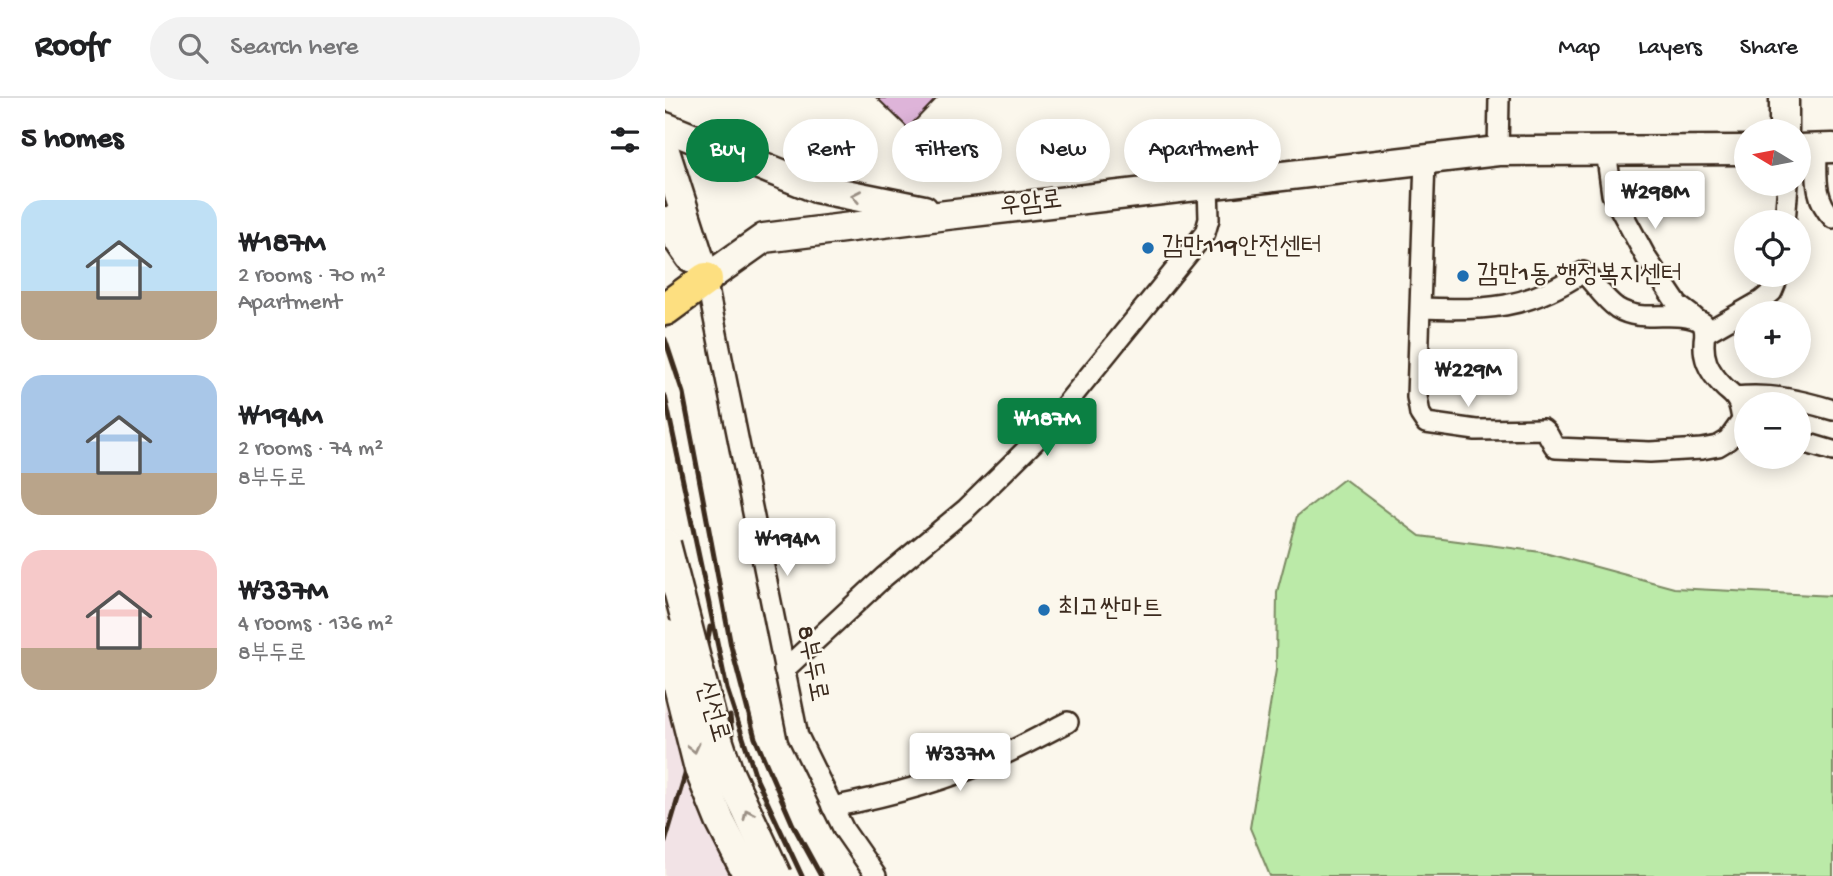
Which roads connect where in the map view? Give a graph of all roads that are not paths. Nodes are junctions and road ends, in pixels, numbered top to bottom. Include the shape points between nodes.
1 (1499, 98) edge
2 (1784, 98) edge
3 (1784, 119) edge
4 (665, 127) edge
5 (1817, 149) edge
6 (1734, 150) edge
7 (665, 151) edge
8 (1499, 151) junction
9 (1606, 151) junction
10 (1425, 160) junction
11 (1208, 185) junction
12 (947, 215) junction
13 (1833, 218) edge
14 (665, 221) edge
15 (706, 279) junction
16 (1774, 287) edge
17 (665, 292) edge
18 (665, 309) edge
19 (1421, 309) junction
20 (1700, 325) junction
21 (1734, 396) edge
22 (1811, 404) edge
23 (1833, 410) edge
24 (1734, 434) edge
25 (1811, 445) edge
26 (1833, 451) edge
27 (666, 543) edge
28 (665, 634) edge
29 (785, 670) junction
30 (1068, 722) dead end
31 (832, 807) junction
32 (748, 876) edge
33 (777, 876) edge
34 (876, 876) edge

1 - 8 street
2 - 3 main road
12 -> 4 main road via 816,188
5 - 13 street via 1819,197
6 - 9 main road, 우암로
7 - 15 main road
8 - 9 main road, 우암로
8 - 10 main road, 우암로
9 - 20 street via 1612,194 1647,259 1678,305
10 - 11 main road, 우암로
10 - 19 street
11 - 12 main road, 우암로
11 - 29 street via 1205,233 1041,435 967,509 884,577
12 - 15 main road, 우암로 via 764,238
14 - 15 main road
15 - 17 main road
15 - 18 main road
15 - 29 street, 8부두로
16 - 20 street via 1761,301
19 - 20 street via 1496,307 1558,289 1583,272 1607,300 1632,315
19 - 24 street via 1417,397 1426,423 1476,430 1543,429 1556,448 1650,452 1718,446
20 - 21 street via 1709,372
22 - 23 street
25 - 26 street
33 -> 27 main road, 신선로, bridge via 729,773
28 -> 32 main road, 신선로, bridge via 699,769
29 - 31 street, 8부두로 via 798,736
30 - 31 street via 993,760 911,790
31 - 34 street, 8부두로

